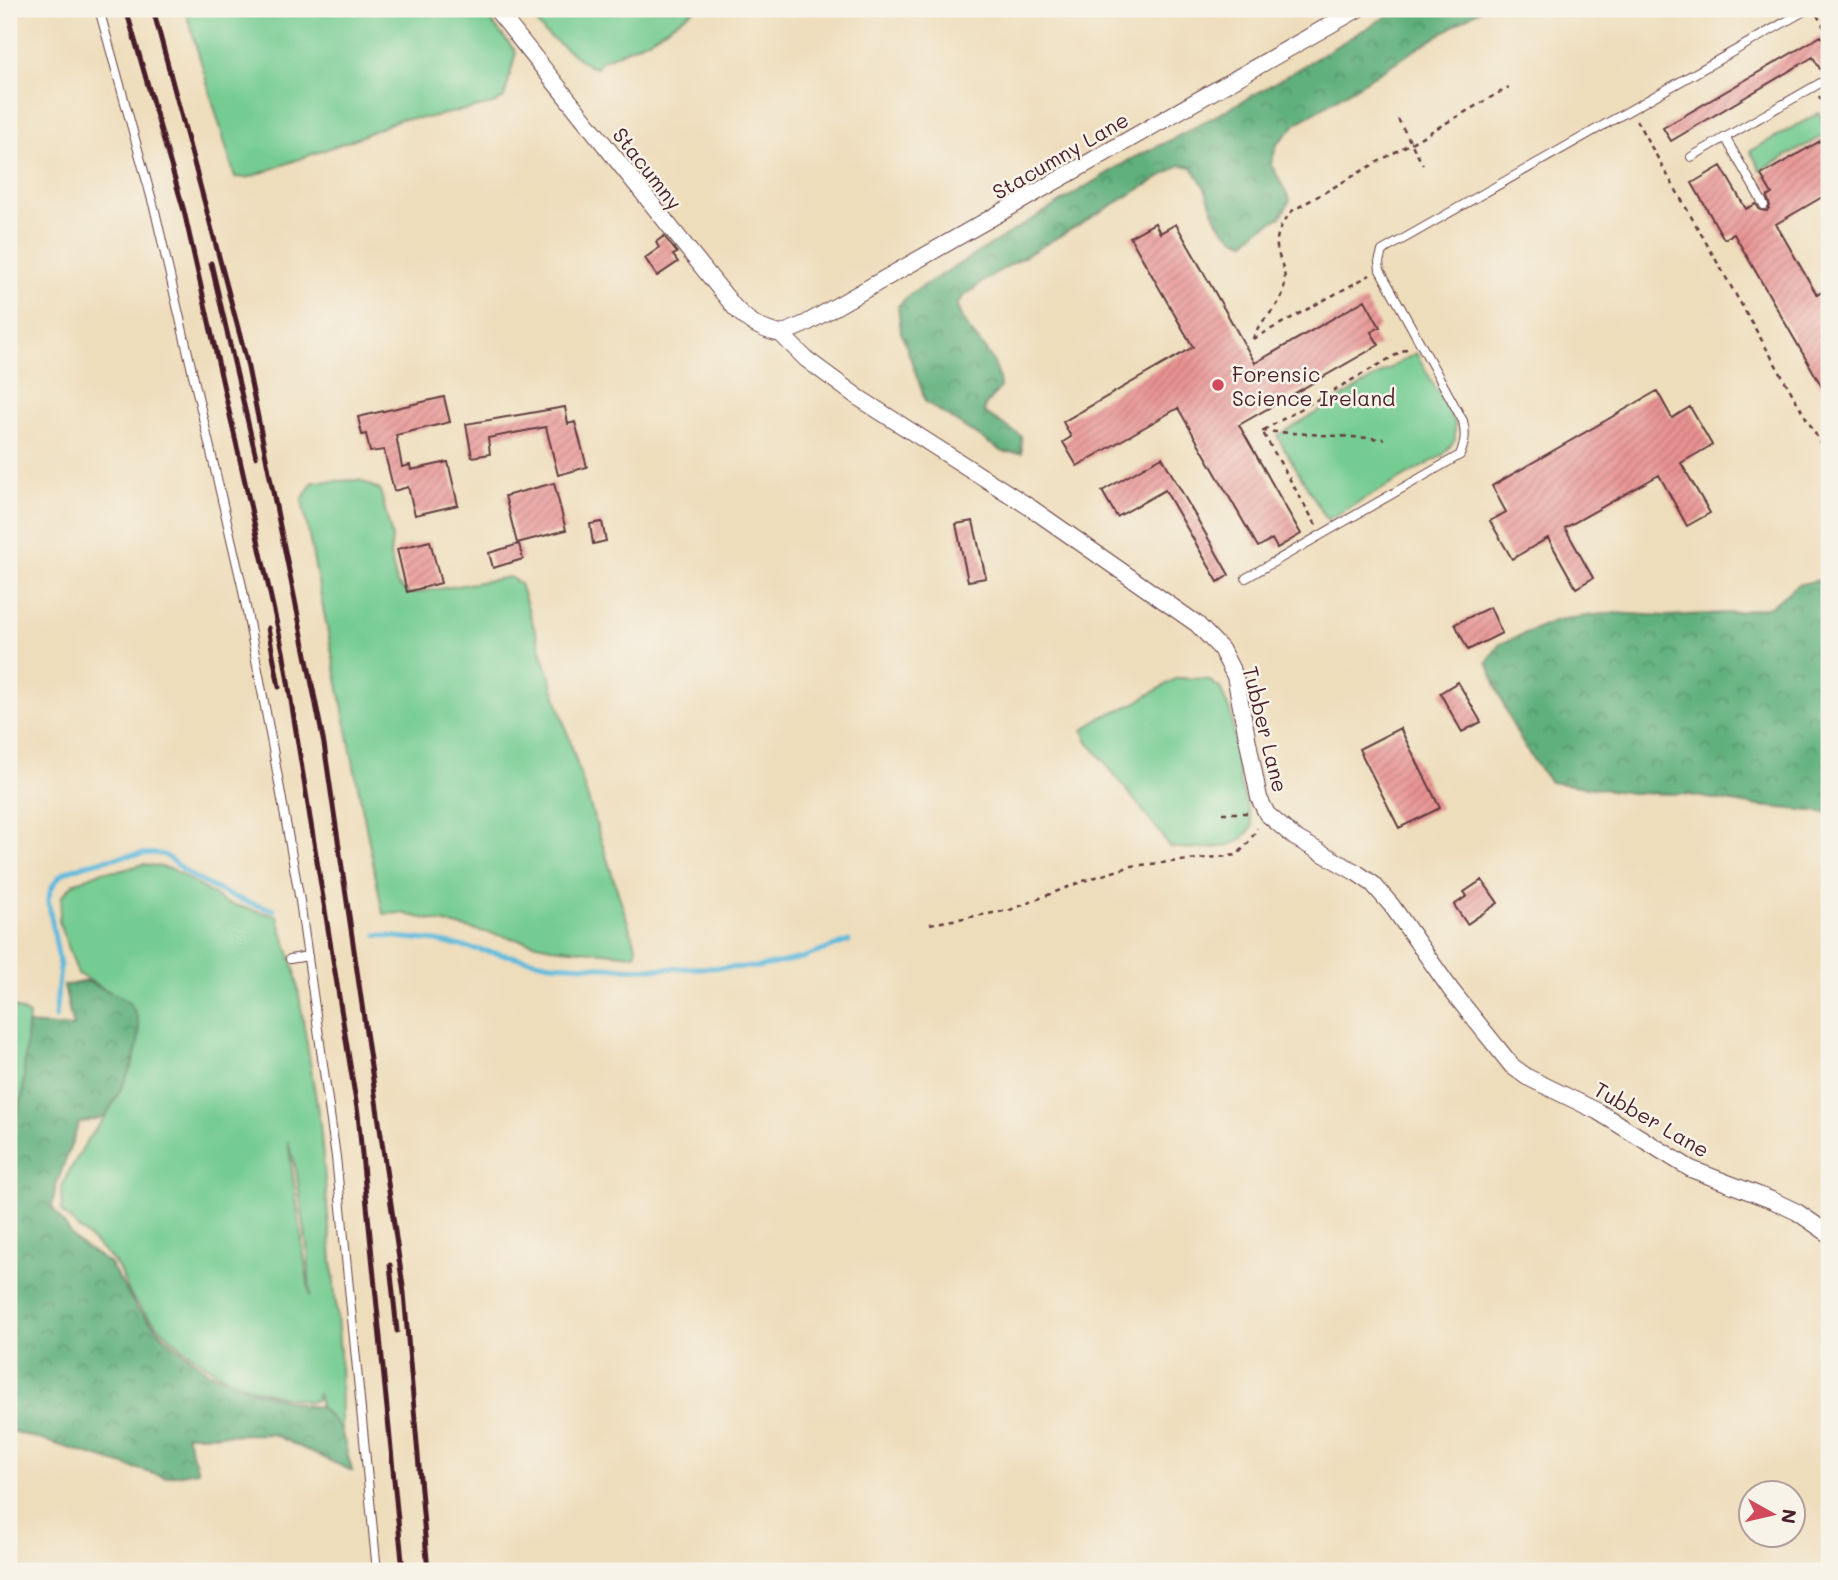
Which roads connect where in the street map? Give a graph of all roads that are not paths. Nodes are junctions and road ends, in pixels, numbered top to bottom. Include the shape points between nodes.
1 (99, 9) edge
2 (496, 9) edge
3 (1358, 9) edge
4 (1808, 9) edge
5 (1829, 78) edge
6 (1725, 137) junction
7 (1691, 157) dead end
8 (1764, 205) dead end
9 (781, 334) junction
10 (1246, 578) dead end
11 (308, 956) junction
12 (290, 959) dead end
13 (1829, 1234) edge
14 (377, 1571) edge

1 - 11 lane via 155,211 242,586
2 - 9 street, Stacumny via 735,308 751,323
3 - 9 street, Stacumny Lane
4 - 10 lane via 1382,251 1380,270 1463,421 1466,435 1460,455
5 - 6 lane
6 - 7 lane
6 - 8 lane
9 - 13 street, Tubber Lane via 859,398 1031,508 1197,624 1222,649 1235,676 1259,798 1266,813 1294,837 1373,884 1512,1066 1691,1169 1774,1201
11 - 12 lane
11 - 14 lane via 337,1171

